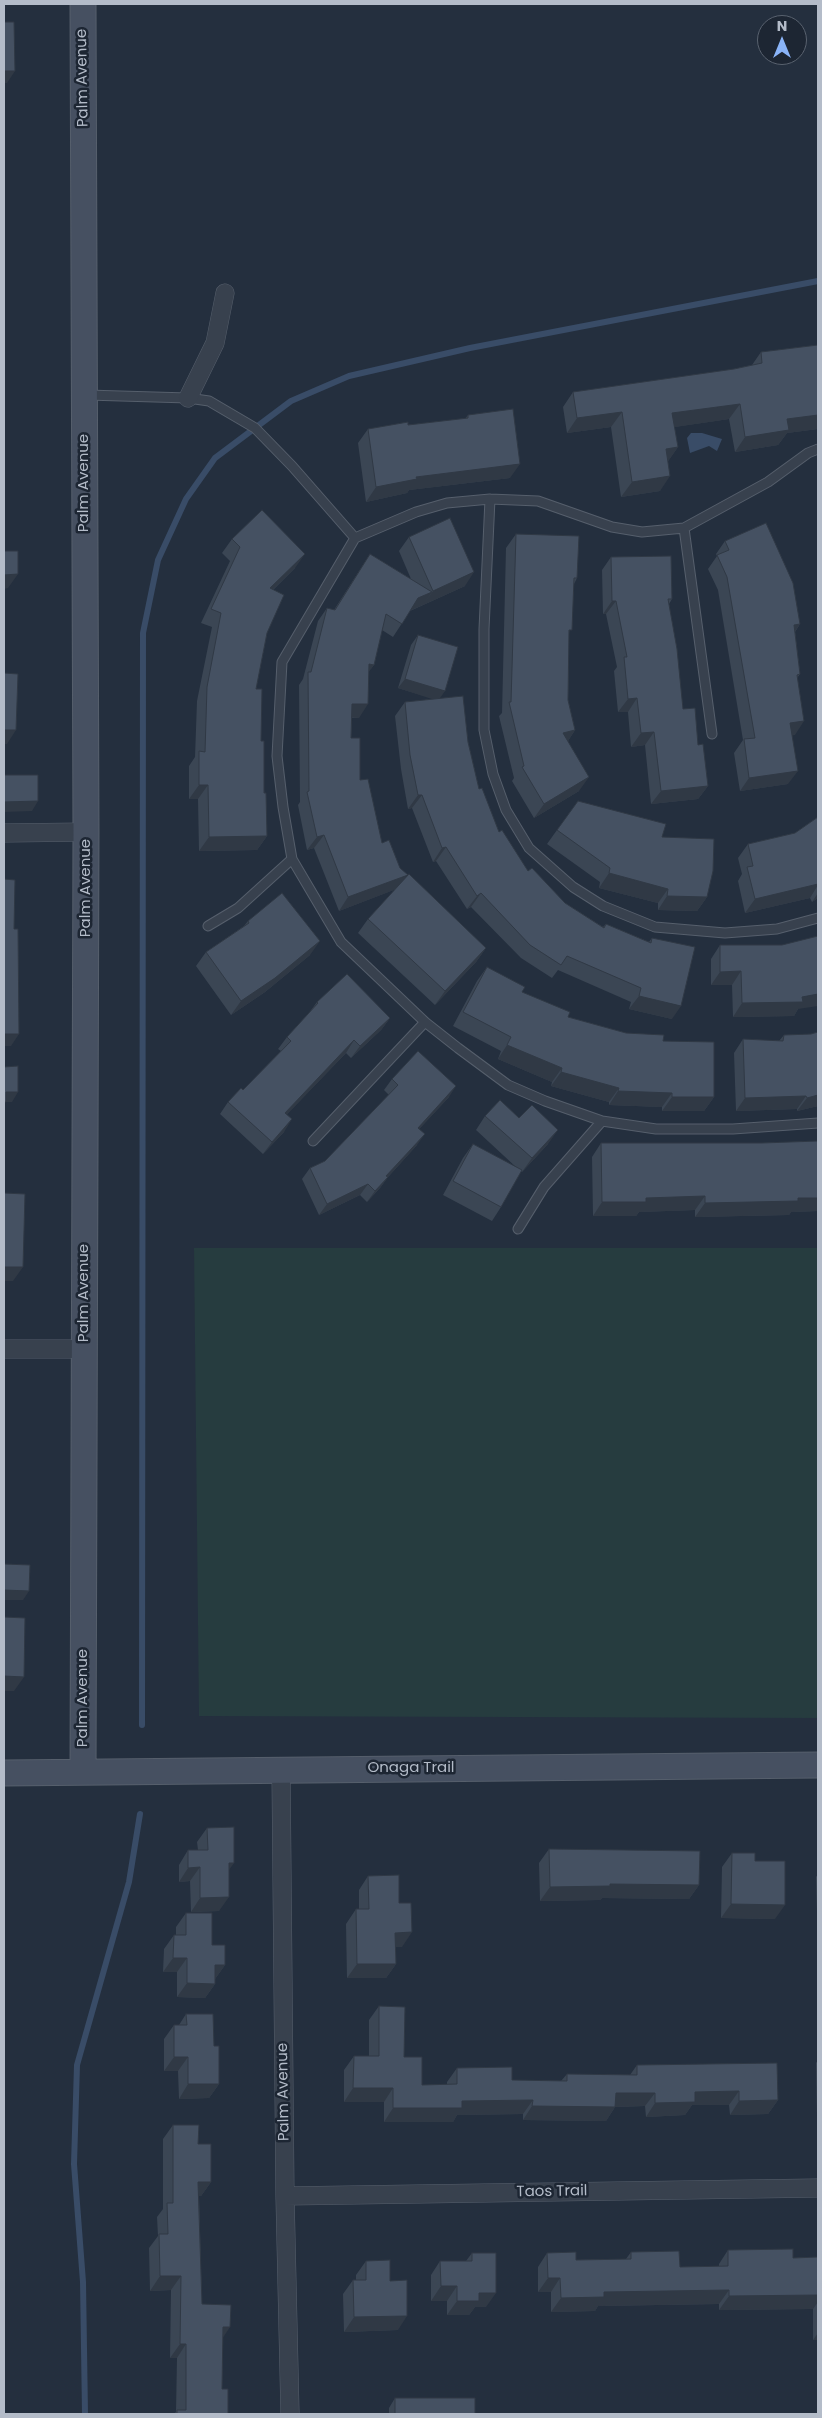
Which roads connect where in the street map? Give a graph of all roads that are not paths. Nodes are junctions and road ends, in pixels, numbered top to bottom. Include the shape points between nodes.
1 (83, 4) edge
2 (225, 293) dead end
3 (84, 395) junction
4 (188, 398) junction
5 (818, 449) edge
6 (490, 499) junction
7 (684, 528) junction
8 (355, 538) junction
9 (712, 734) dead end
10 (86, 832) junction
11 (4, 833) edge
12 (292, 859) junction
13 (818, 918) edge
14 (208, 926) dead end
15 (425, 1022) junction
16 (602, 1120) junction
17 (818, 1123) edge
18 (313, 1140) dead end
19 (518, 1229) dead end
20 (4, 1349) edge
21 (84, 1349) junction
22 (818, 1765) edge
23 (282, 1769) junction
24 (83, 1772) junction
25 (4, 1773) edge
26 (818, 2188) edge
27 (286, 2196) junction
28 (290, 2414) edge

1 - 3 street, Palm Avenue
2 - 4 street via 215,343
3 - 4 lane
3 - 10 street, Palm Avenue
4 - 8 lane via 209,401 255,428
5 - 7 lane via 768,482
6 - 7 lane via 538,501 612,527 642,532
6 - 8 lane via 447,503 416,512
6 - 13 lane via 484,629 484,730 493,774 506,810 529,848 573,886 603,906 655,927 725,933 777,929
7 - 9 lane
8 - 12 lane via 282,662 278,756
10 - 11 street
10 - 21 street, Palm Avenue
12 - 14 lane via 238,908
12 - 15 lane via 341,942
15 - 16 lane via 508,1085
15 - 18 lane
16 - 17 lane via 666,1129 734,1129
16 - 19 lane via 544,1187
20 - 21 street
21 - 24 street, Palm Avenue
22 - 23 street, Onaga Trail
23 - 24 street, Onaga Trail
23 - 27 street, Palm Avenue
24 - 25 street, Onaga Trail
26 - 27 street, Taos Trail
27 - 28 street, Palm Avenue

